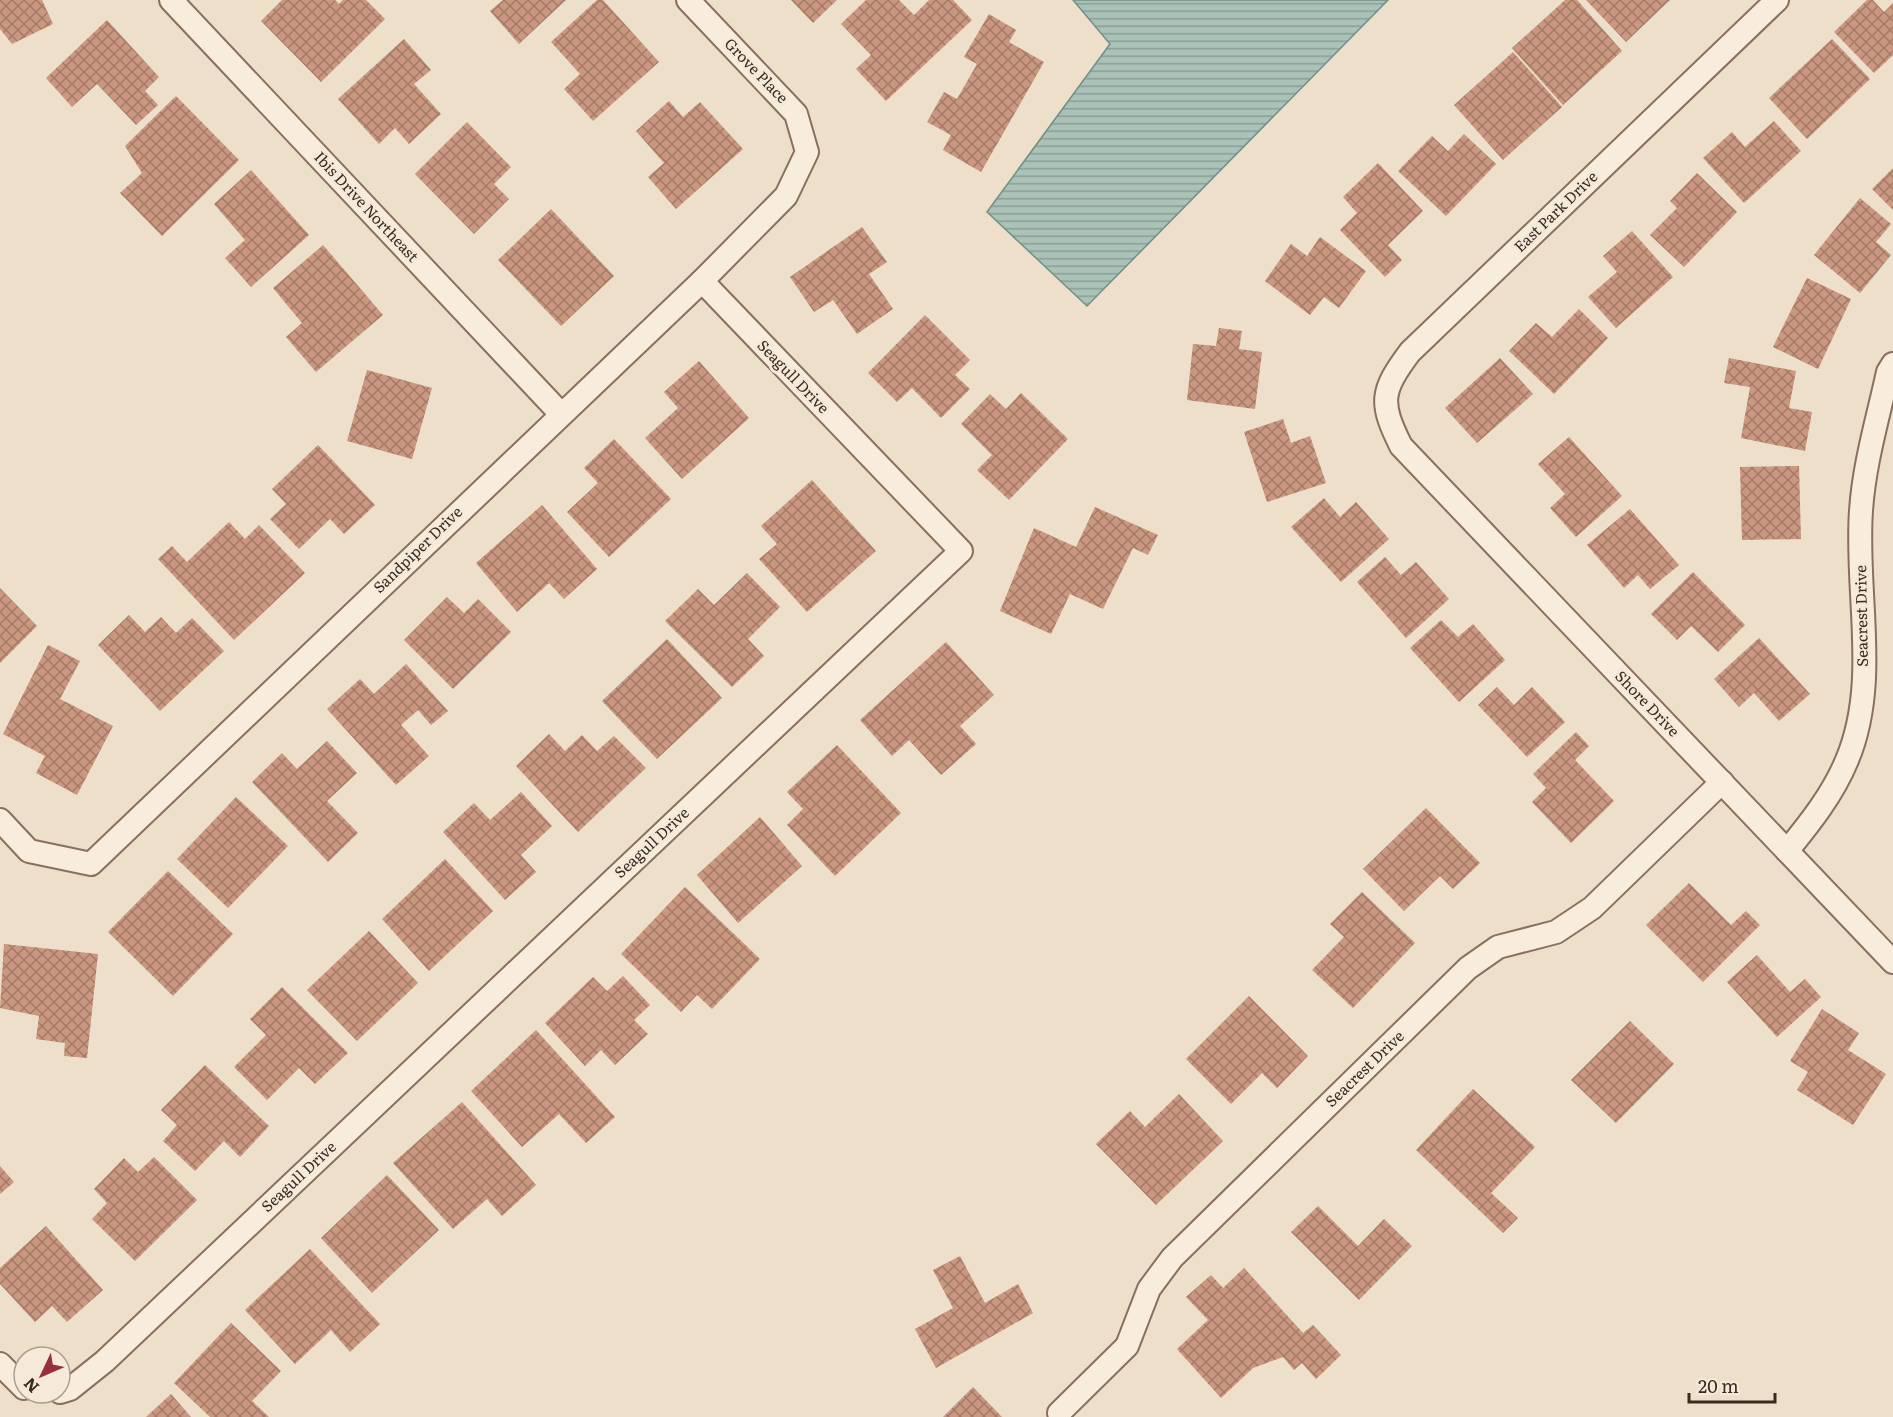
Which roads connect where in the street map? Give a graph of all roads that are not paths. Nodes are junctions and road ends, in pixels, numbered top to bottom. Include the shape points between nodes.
1 (171, 0) edge
2 (688, 0) edge
3 (1777, 0) edge
4 (807, 152) joint
5 (702, 281) junction
6 (1893, 364) edge
7 (560, 413) junction
8 (1401, 446) joint
9 (1722, 782) junction
10 (0, 820) edge
11 (1787, 851) junction
12 (1893, 962) edge
13 (0, 1364) edge
14 (12, 1376) edge
15 (72, 1384) edge
16 (1059, 1413) dead end

1 - 7 street, Ibis Drive Northeast
2 - 4 street, Grove Place via 796,114
3 - 8 street, East Park Drive via 1410,352 1384,396 1390,425
4 - 5 street, Sandpiper Drive via 786,196
5 - 7 street, Sandpiper Drive
5 - 15 street, Seagull Drive via 961,551 105,1360
6 - 11 street, Seacrest Drive via 1868,458 1861,512 1863,682 1858,722 1848,759 1833,788
7 - 10 street, Sandpiper Drive via 91,864 29,851
8 - 9 street, Shore Drive
9 - 11 street, Shore Drive
9 - 16 street, Seacrest Drive via 1592,908 1556,932 1498,947 1468,968 1172,1258 1149,1289 1127,1346
11 - 12 street, Shore Drive
13 - 14 street

